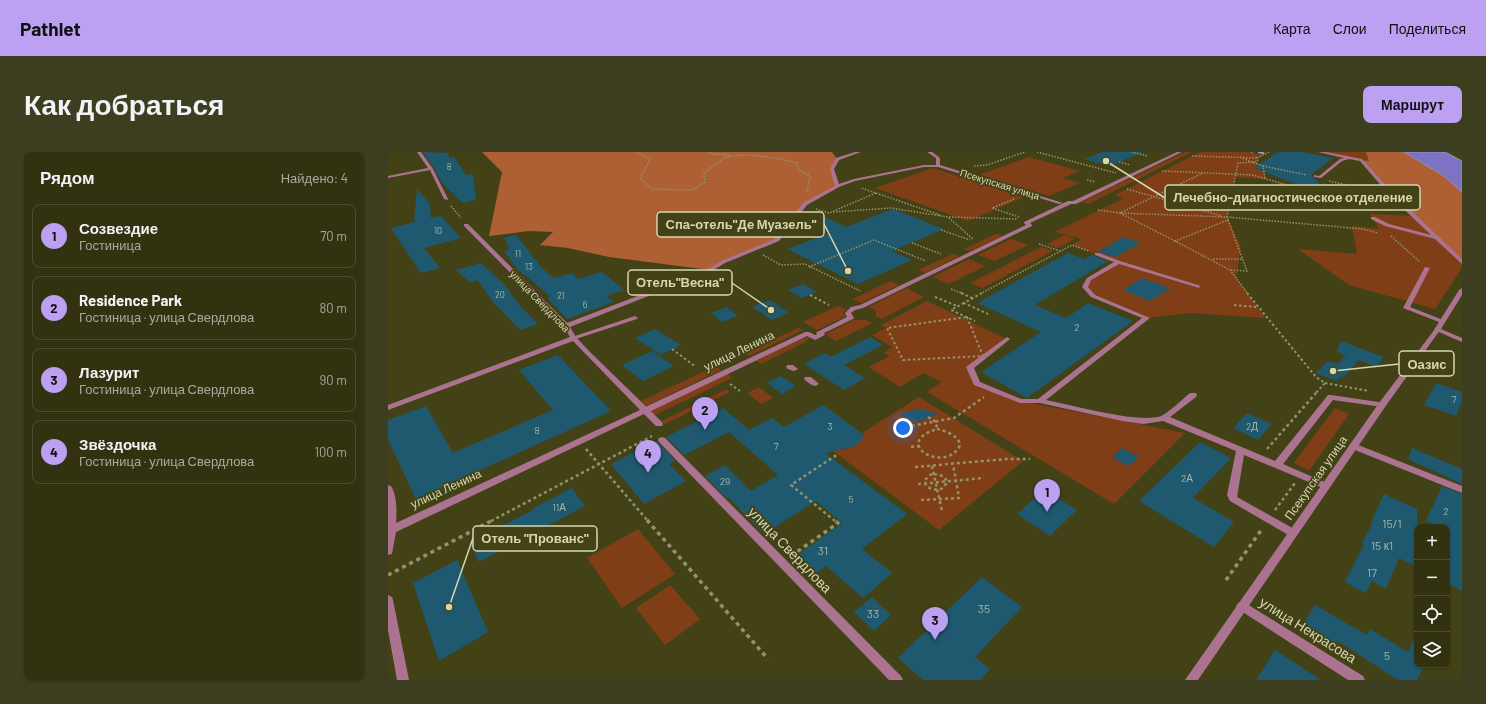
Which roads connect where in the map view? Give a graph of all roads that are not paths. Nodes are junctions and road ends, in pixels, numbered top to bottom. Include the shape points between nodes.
1 (419, 152) edge
2 (837, 152) edge
3 (858, 152) edge
4 (929, 152) edge
5 (1180, 152) edge
6 (1320, 152) edge
7 (1351, 158) junction
8 (837, 159) junction
9 (938, 166) junction
10 (431, 169) junction
11 (1316, 176) road end
12 (388, 177) edge
13 (837, 186) junction
14 (446, 199) road end
15 (1061, 203) dead end
16 (1373, 218) dead end
17 (466, 225) road end
18 (1437, 238) junction
19 (1097, 254) road end
20 (1118, 262) junction
21 (1462, 262) edge
22 (1427, 268) road end
23 (1198, 286) dead end
24 (1462, 290) edge
25 (635, 318) dead end
26 (1441, 321) junction
27 (566, 326) junction
28 (1437, 330) junction
29 (574, 338) junction
30 (1007, 339) dead end
31 (1462, 340) edge
32 (1193, 395) dead end
33 (1040, 400) junction
34 (1382, 405) junction
35 (388, 408) edge
36 (646, 410) junction
37 (1164, 418) junction
38 (660, 424) dead end
39 (659, 437) road end
40 (1353, 446) junction
41 (1241, 449) junction
42 (1277, 465) junction
43 (1326, 486) junction
44 (388, 488) edge
45 (1462, 490) edge
46 (390, 530) edge
47 (1293, 533) junction
48 (388, 551) edge
49 (388, 600) edge
50 (1242, 606) junction
51 (403, 680) edge
52 (897, 680) edge
53 (1191, 680) edge
54 (1358, 680) edge

1 - 10 street
2 - 8 street
3 - 8 street
4 - 9 street via 938,158
5 - 36 street, улица Ленина via 1077,202 1070,202 1057,208 1026,223 1030,225 851,309 848,313 851,318 819,333 822,335 815,338 807,333
6 - 7 street
7 - 11 street via 1341,160 1320,177
7 - 18 street via 1361,160 1391,194
8 - 13 street via 832,169
9 - 13 street via 924,166 854,180
9 - 15 street, Псекупская улица
10 - 12 street
10 - 14 street
13 - 27 street via 803,206 777,240 710,270
16 - 18 street via 1387,225
17 - 27 street, улица Свердлова
18 - 21 street
19 - 20 street
20 - 23 street
20 - 33 street via 1089,279 1085,287 1093,296 1147,318
22 - 26 street via 1406,308
24 - 26 street, Псекупская улица
25 - 29 street
26 - 28 street, Псекупская улица
27 - 29 street, улица Свердлова
28 - 31 street
28 - 34 street, Псекупская улица
29 - 35 street
29 - 36 street, улица Свердлова
30 - 33 street via 970,367 977,382 1020,401
32 - 37 street
33 - 37 street via 1122,418
34 - 40 street, Псекупская улица
34 - 42 street via 1331,397
36 - 38 street, улица Свердлова
36 - 46 street, улица Ленина
37 - 41 street
39 - 52 street, улица Свердлова
40 - 43 street, Псекупская улица
40 - 45 street
41 - 42 street
41 - 47 street via 1233,498
42 - 43 street
43 - 47 street, Псекупская улица
44 - 46 street via 392,504
46 - 48 street
47 - 50 street, Псекупская улица
49 - 51 street
50 - 53 street, Псекупская улица
50 - 54 street, улица Некрасова

